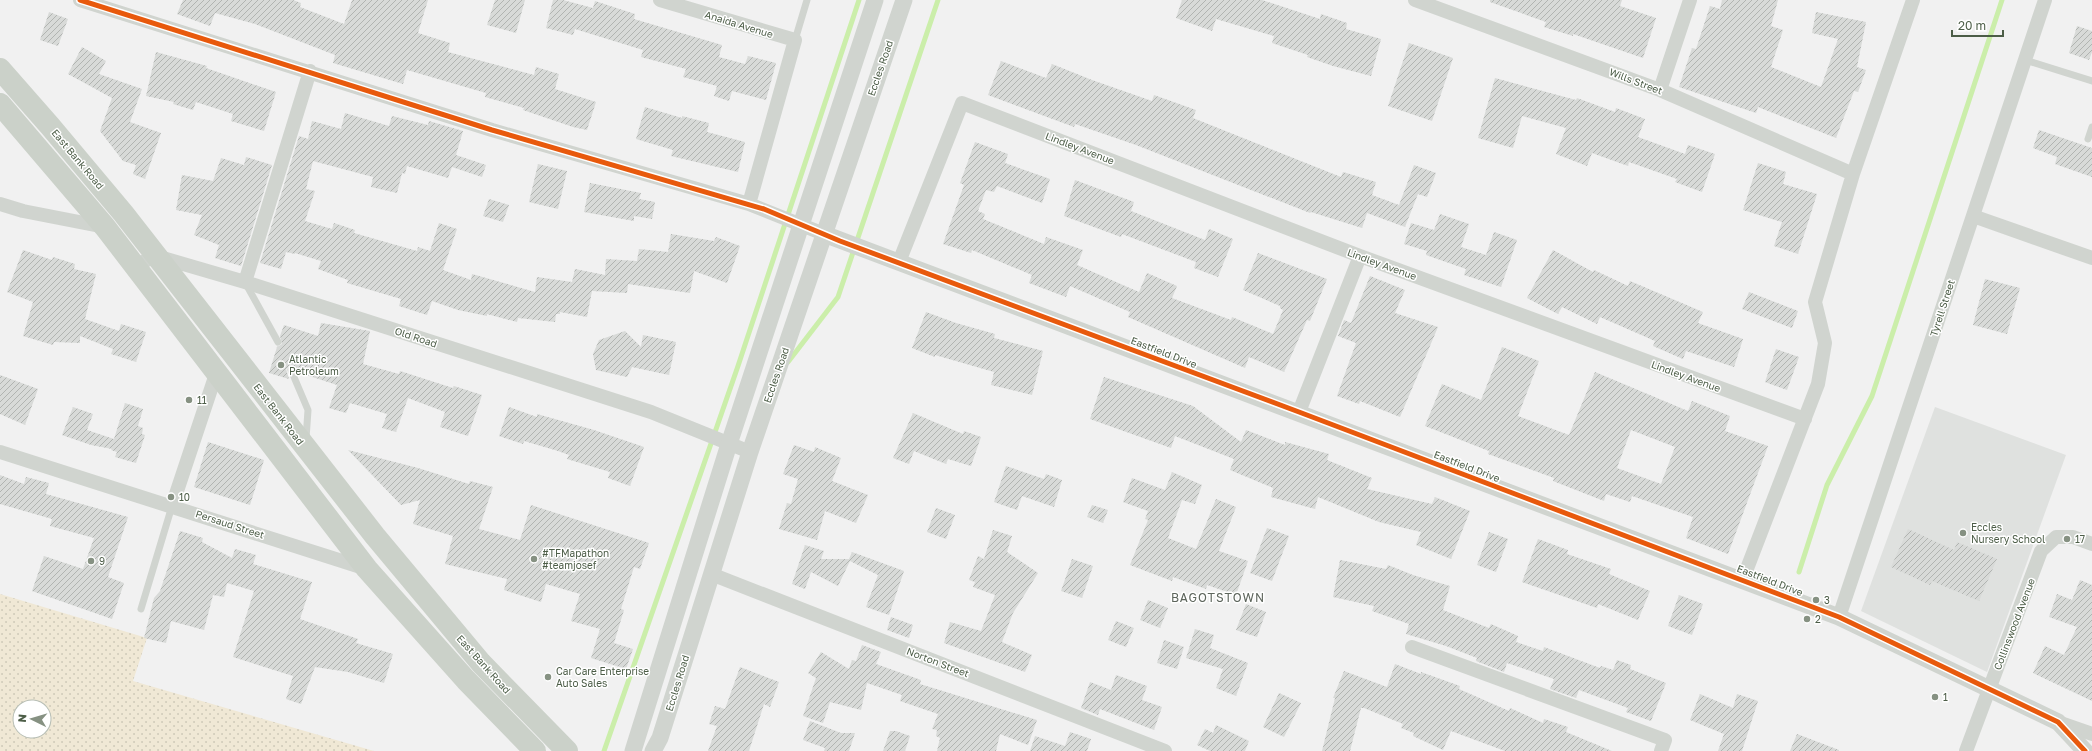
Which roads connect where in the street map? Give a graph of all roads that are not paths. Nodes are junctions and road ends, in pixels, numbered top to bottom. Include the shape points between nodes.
1 (80, 0) edge
2 (660, 0) edge
3 (807, 0) edge
4 (875, 0) edge
5 (904, 0) edge
6 (1415, 0) edge
7 (1690, 0) edge
8 (1913, 0) edge
9 (2045, 0) edge
10 (795, 40) junction
11 (2025, 60) junction
12 (0, 69) edge
13 (310, 71) junction
14 (2092, 81) edge
15 (1660, 90) junction
16 (0, 104) edge
17 (2092, 127) edge
18 (2088, 139) dead end
19 (1852, 174) junction
20 (0, 204) edge
21 (749, 204) junction
22 (123, 213) junction
23 (1973, 216) junction
24 (796, 223) junction
25 (105, 227) junction
26 (824, 234) junction
27 (156, 256) junction
28 (1360, 256) junction
29 (2092, 258) edge
30 (899, 262) junction
31 (134, 266) junction
32 (245, 282) junction
33 (278, 342) dead end
34 (291, 370) dead end
35 (216, 374) junction
36 (1299, 412) junction
37 (1805, 420) junction
38 (724, 442) junction
39 (306, 449) junction
40 (0, 452) edge
41 (750, 452) junction
42 (172, 506) junction
43 (2092, 544) edge
44 (367, 569) junction
45 (711, 574) junction
46 (1743, 579) junction
47 (141, 609) dead end
48 (1839, 617) junction
49 (1412, 647) dead end
50 (1990, 687) junction
51 (2058, 722) junction
52 (2092, 734) edge
53 (566, 750) edge
54 (535, 751) edge
55 (634, 751) edge
56 (654, 751) edge
57 (1165, 751) edge
58 (1661, 751) edge
59 (1966, 751) edge
60 (2085, 751) edge

1 - 13 street
2 - 10 street, Anaida Avenue
3 - 10 lane
4 - 24 street, Eccles Road
5 - 26 street, Eccles Road
6 - 15 street, Wills Street
7 - 15 street
8 - 19 street
9 - 11 street, Tyrell Street
10 - 21 street
11 - 14 lane
11 - 23 street, Tyrell Street
12 - 22 main road, East Bank Road
13 - 21 street via 492,130
13 - 32 street
15 - 19 street, Wills Street
16 - 25 main road
17 - 18 lane
19 - 37 street via 1816,302 1825,344 1818,384
20 - 25 street
21 - 24 street
22 - 25 street
22 - 27 main road, East Bank Road
23 - 29 street
23 - 48 street, Tyrell Street
24 - 26 street
24 - 38 street, Eccles Road
25 - 31 main road
26 - 30 street, Eastfield Drive
26 - 41 street, Eccles Road
27 - 31 street
27 - 32 street, Old Road
27 - 39 main road, East Bank Road
28 - 30 street, Lindley Avenue via 962,103
28 - 36 street
28 - 37 street, Lindley Avenue
30 - 36 street, Eastfield Drive
31 - 35 main road
32 - 33 lane
32 - 38 street, Old Road via 651,412
34 - 39 lane via 308,410
35 - 42 street
35 - 44 main road
36 - 46 street, Eastfield Drive
37 - 46 street
38 - 41 street, Old Road
38 - 55 street, Eccles Road
39 - 53 main road, East Bank Road via 374,536 481,663
40 - 42 street, Persaud Street
41 - 45 street, Eccles Road
42 - 44 street, Persaud Street
42 - 47 lane
43 - 50 street, Collinswood Avenue via 2073,537 2056,537 2041,551
44 - 54 main road via 466,680
45 - 56 street, Eccles Road
45 - 57 street, Norton Street
46 - 48 street, Eastfield Drive
48 - 50 street, Eastfield Drive
49 - 58 street via 1665,740
50 - 51 street, Eastfield Drive
50 - 59 street, Collinswood Avenue
51 - 52 street
51 - 60 street, Eastfield Drive

